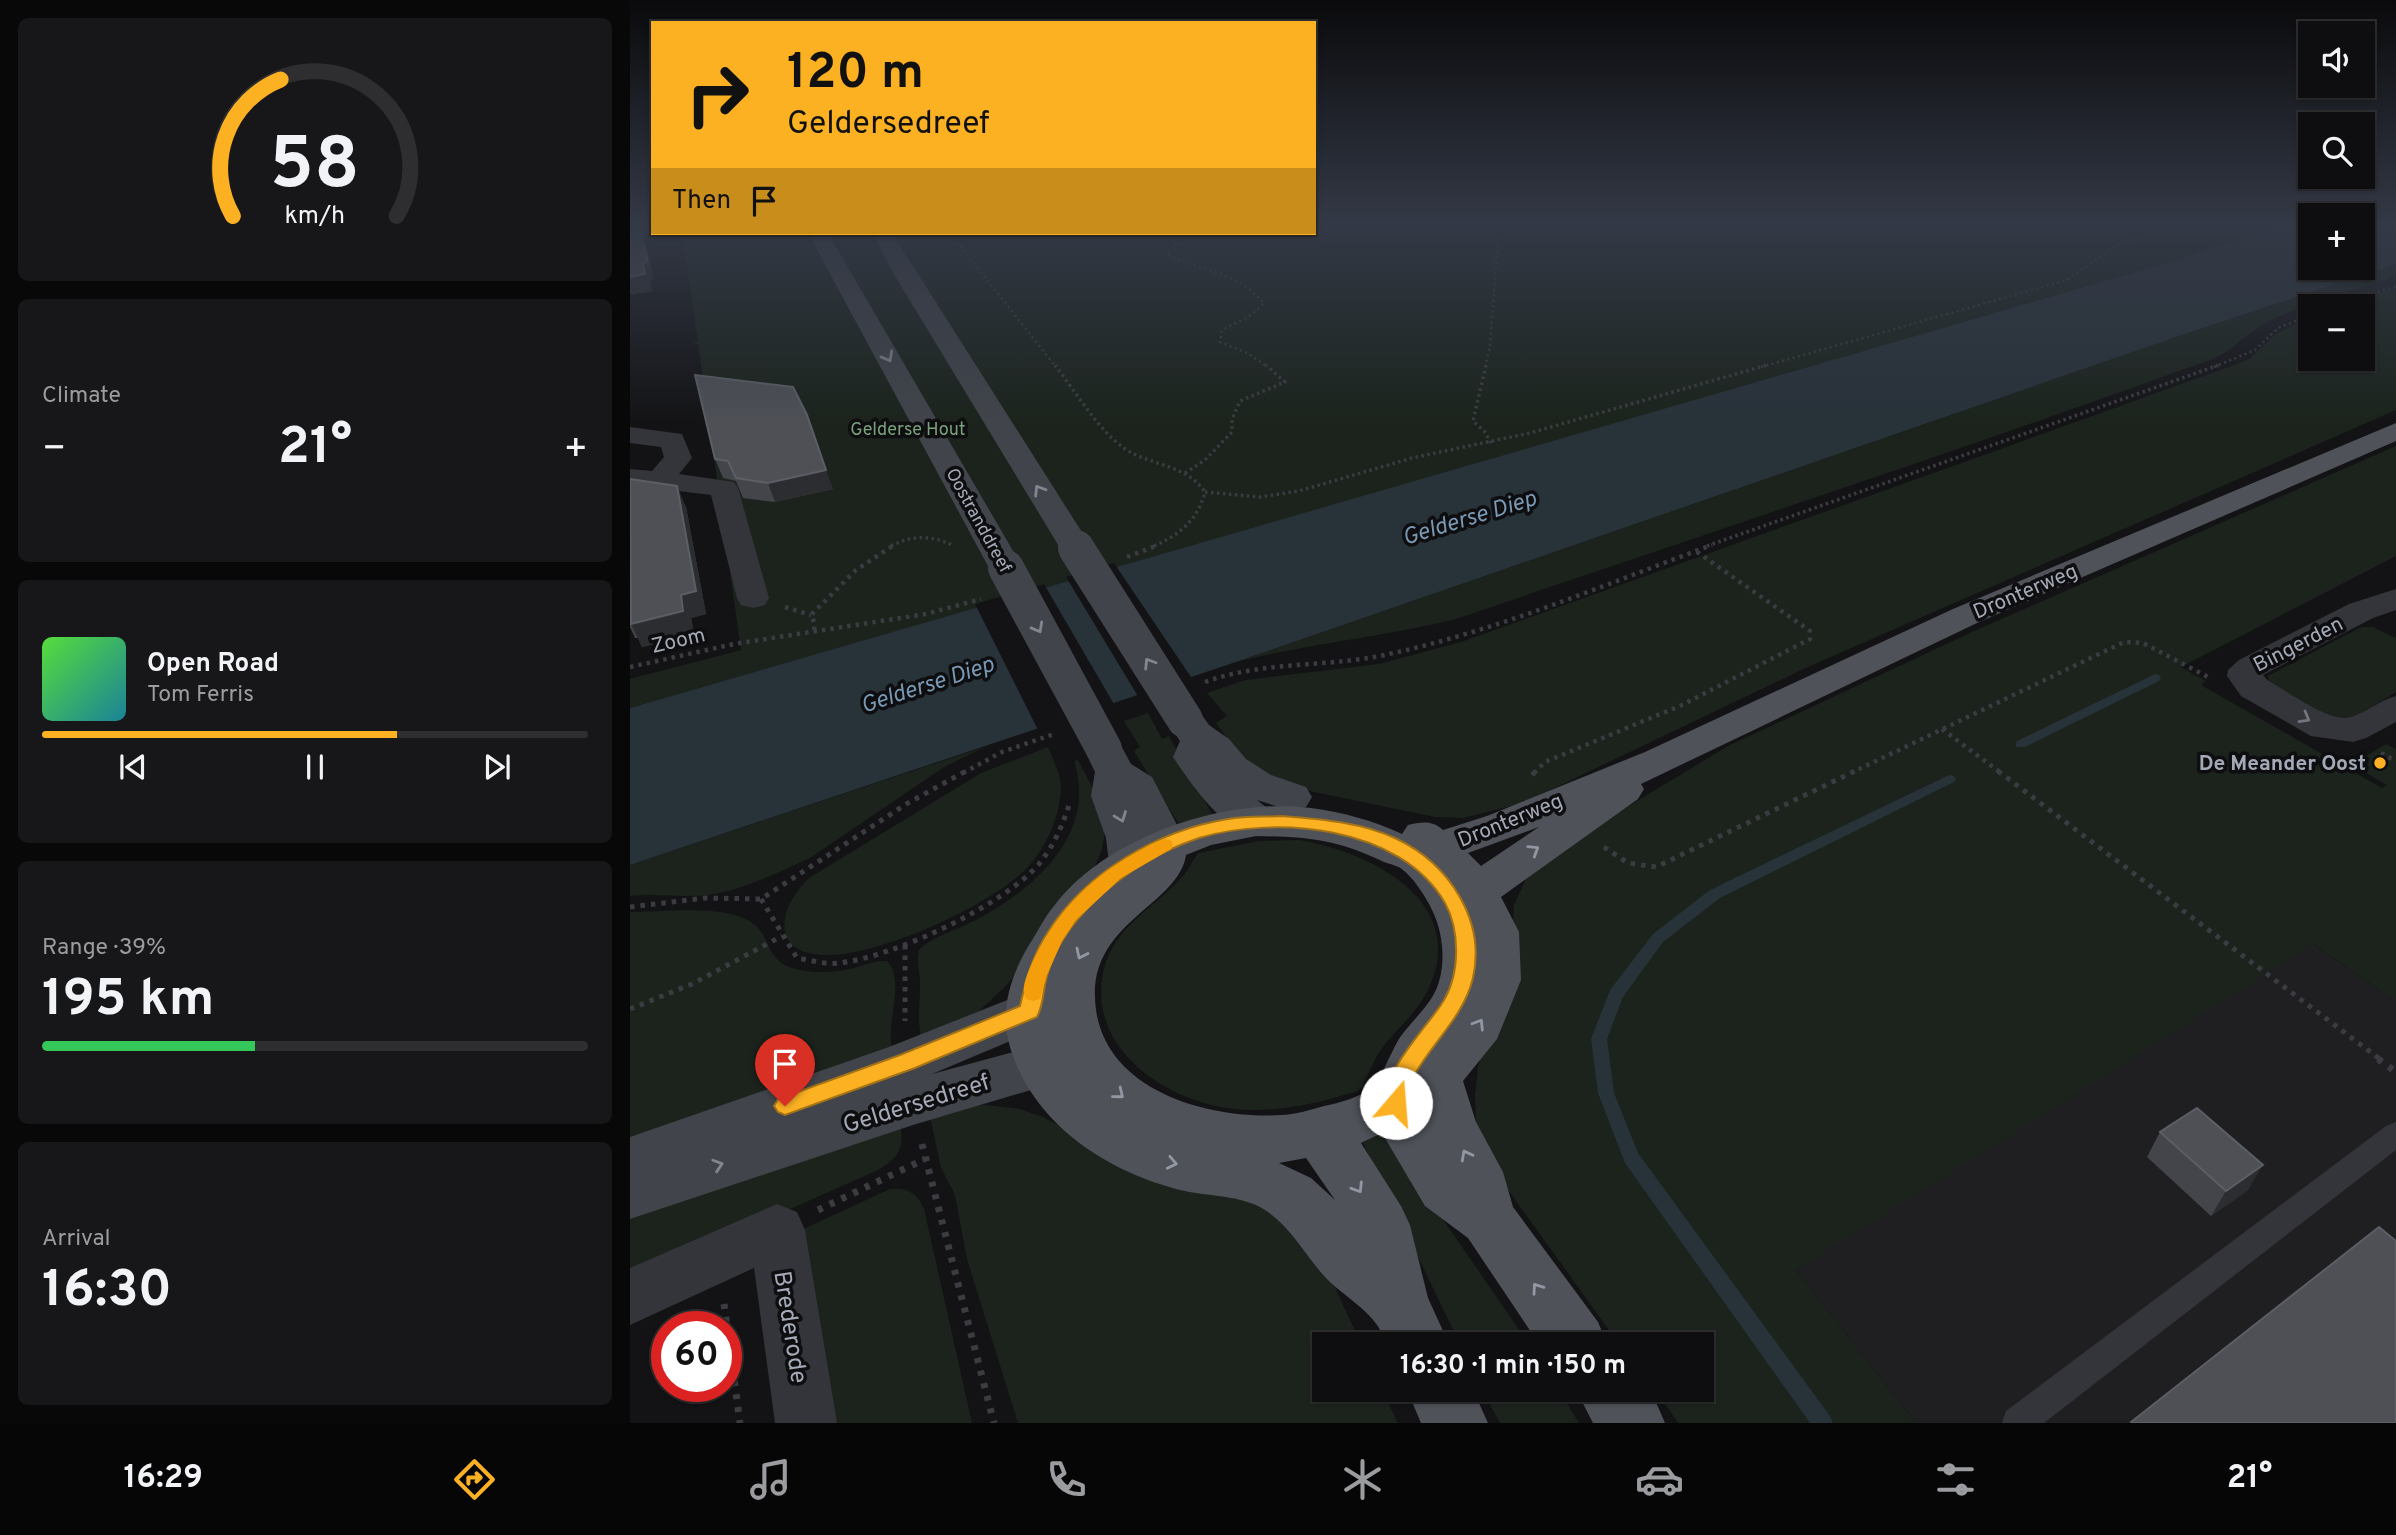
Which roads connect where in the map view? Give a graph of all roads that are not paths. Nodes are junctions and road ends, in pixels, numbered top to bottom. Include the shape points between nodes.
1 (851, 291) edge
2 (916, 291) edge
3 (2396, 432) edge
4 (630, 435) edge
5 (644, 479) edge
6 (753, 598) dead end
7 (2396, 599) edge
8 (2361, 611) junction
9 (2396, 629) edge
10 (2396, 706) edge
11 (1190, 727) junction
12 (1659, 761) junction
13 (1257, 822) junction
14 (1425, 852) junction
15 (1148, 854) junction
16 (1479, 890) junction
17 (1030, 1011) junction
18 (1064, 1061) junction
19 (1416, 1090) junction
20 (1318, 1133) junction
21 (2396, 1134) edge
22 (630, 1162) edge
23 (630, 1193) edge
24 (630, 1297) edge
25 (1409, 1324) edge
26 (1568, 1332) edge
27 (1445, 1402) edge
28 (1617, 1402) edge
29 (806, 1423) edge
30 (1455, 1423) edge
31 (1632, 1423) edge
32 (2018, 1423) edge

1 -> 15 main road, Oostranddreef, bridge via 1110,761 1112,796 1128,838
11 -> 2 main road, bridge
3 - 12 main road, Dronterweg via 1965,616
4 - 5 street via 672,440 678,458
5 - 6 street via 724,488
7 - 8 street, Bingerden
8 - 9 street, Bingerden
8 -> 10 street, Bingerden via 2246,670 2247,682 2324,728 2353,730
11 - 13 main road via 1193,757 1218,791
11 - 14 main road via 1256,785 1291,797 1372,812 1418,833
12 - 14 main road, Dronterweg
16 -> 12 main road, Dronterweg via 1576,825
13 - 14 main road via 1337,827
13 - 15 main road via 1228,825
14 - 16 main road via 1461,867
14 - 19 main road via 1455,903 1466,953 1454,1003 1399,1083
15 - 17 main road via 1091,893 1070,915 1037,975
15 -> 18 main road via 1163,860 1090,936 1078,958 1070,982 1069,1008 1075,1038
19 -> 16 main road via 1465,1046 1485,1016 1497,984 1500,953 1492,916
17 - 18 main road via 1034,1040
17 - 22 main road, Geldersedreef via 907,1062
18 -> 20 main road via 1100,1078 1121,1097 1175,1126 1254,1139
23 -> 18 main road, Geldersedreef via 913,1102
18 -> 25 main road via 1066,1099 1094,1126 1162,1161 1241,1175 1293,1197
19 - 20 main road via 1367,1117
26 -> 19 main road via 1488,1219 1445,1188 1401,1116
20 -> 25 main road via 1341,1160 1381,1225
21 - 32 lane
24 - 29 street, Brederode via 776,1230
27 - 30 main road
28 - 31 main road

